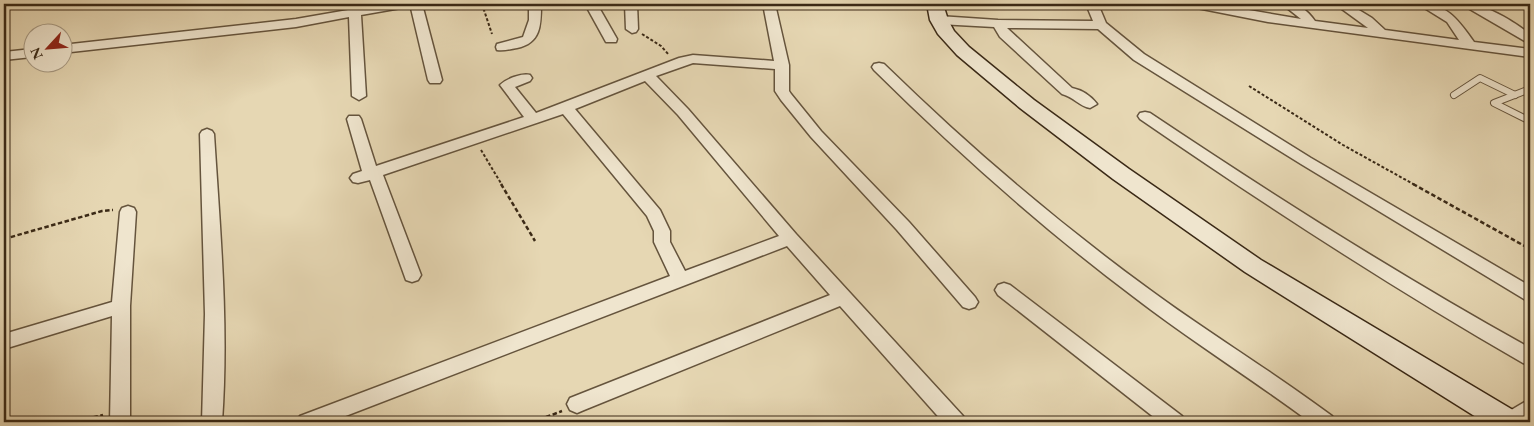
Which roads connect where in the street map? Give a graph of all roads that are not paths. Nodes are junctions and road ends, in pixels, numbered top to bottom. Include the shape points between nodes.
1 (401, 4) edge
2 (416, 4) edge
3 (535, 4) edge
4 (591, 4) edge
5 (631, 4) edge
6 (769, 4) edge
7 (1092, 4) edge
8 (1198, 4) edge
9 (1288, 4) edge
10 (1341, 4) edge
11 (1424, 4) edge
12 (1467, 4) edge
13 (355, 8) edge
14 (937, 12) edge
15 (1451, 19) junction
16 (1310, 22) junction
17 (998, 24) junction
18 (1101, 25) junction
19 (632, 29) road end
20 (1466, 29) dead end
21 (1380, 32) junction
22 (610, 39) dead end
23 (1530, 40) edge
24 (1469, 44) junction
25 (502, 47) dead end
26 (72, 48) edge
27 (1530, 53) edge
28 (22, 54) edge
29 (4, 56) edge
30 (782, 65) junction
31 (879, 67) dead end
32 (647, 75) junction
33 (525, 78) dead end
34 (435, 80) dead end
35 (1530, 89) edge
36 (1454, 95) dead end
37 (1515, 95) junction
38 (360, 96) dead end
39 (1090, 104) dead end
40 (566, 108) junction
41 (1145, 116) dead end
42 (532, 118) junction
43 (354, 119) dead end
44 (1530, 121) edge
45 (207, 134) dead end
46 (368, 175) junction
47 (128, 212) road end
48 (790, 238) junction
49 (412, 275) dead end
50 (681, 280) junction
51 (1004, 290) dead end
52 (1530, 294) edge
53 (843, 297) junction
54 (969, 302) dead end
55 (121, 306) junction
56 (4, 341) edge
57 (1530, 357) edge
58 (577, 404) road end
59 (1530, 408) edge
60 (120, 418) edge
61 (212, 422) edge
62 (307, 422) edge
63 (956, 422) edge
64 (1175, 422) edge
65 (1325, 422) edge
66 (1508, 422) edge

1 - 13 street
2 - 34 street
3 - 25 street via 535,20 529,39
4 - 22 street
5 - 19 street
6 - 30 street
7 - 18 street
8 - 16 street via 1268,18
9 - 16 street via 1306,15
10 - 21 street
11 - 15 street
12 - 23 street
13 - 26 street via 238,30
13 - 38 street
14 - 17 street
14 - 66 main road via 947,34 963,51 1120,174 1253,266
15 - 20 street
15 - 24 street
16 - 21 street
17 - 18 street
17 - 39 street via 1004,34 1067,91 1076,93
18 - 52 street via 1139,57 1229,114
21 - 24 street
24 - 27 street
28 - 29 street
30 - 32 street via 693,59
30 - 54 street via 782,91 797,111
31 - 65 street via 1008,186 1097,259 1179,321 1292,396
32 - 40 street
32 - 48 street via 683,112
33 - 42 street via 507,85
35 - 37 lane
36 - 37 lane via 1480,78
37 - 44 lane via 1494,103
40 - 42 street
40 - 50 street via 654,214 662,232 662,242
41 - 57 street via 1316,230 1454,315
42 - 46 street
43 - 46 street
45 - 61 street via 214,279
46 - 49 street
47 - 55 street
48 - 50 street
48 - 53 street
50 - 62 street
51 - 64 street
53 - 58 street
53 - 63 street
55 - 56 street
55 - 60 street
59 - 66 street

